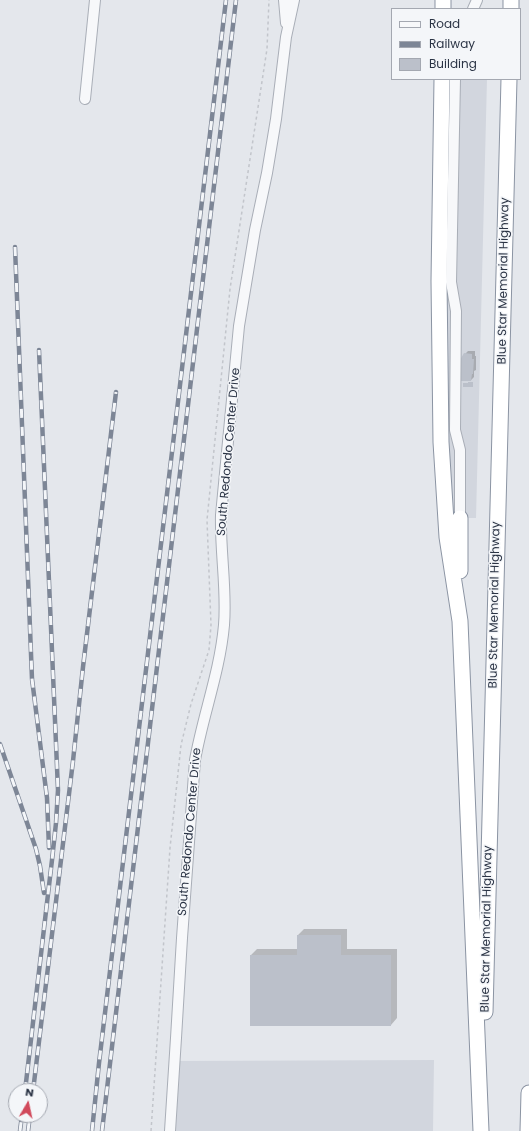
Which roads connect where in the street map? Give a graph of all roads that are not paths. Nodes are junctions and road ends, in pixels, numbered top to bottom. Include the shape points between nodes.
1 (95, 0) edge
2 (284, 0) edge
3 (294, 0) edge
4 (286, 37) junction
5 (442, 80) edge
6 (455, 80) edge
7 (509, 80) edge
8 (84, 98) dead end
9 (460, 518) joint
10 (460, 621) junction
11 (529, 1093) edge
12 (170, 1131) edge
13 (481, 1131) edge
14 (528, 1131) edge

1 - 8 street
2 - 4 street, South Redondo Center Drive
3 - 4 street, South Redondo Center Drive
4 - 12 street, South Redondo Center Drive via 276,119 239,326 221,515 224,627 221,654 199,734 195,760
5 - 10 highway via 440,442 447,537
6 - 9 street via 451,282 456,311 455,430 460,450
7 - 13 highway, Blue Star Memorial Highway
9 - 10 highway
10 - 13 highway
11 - 14 highway

